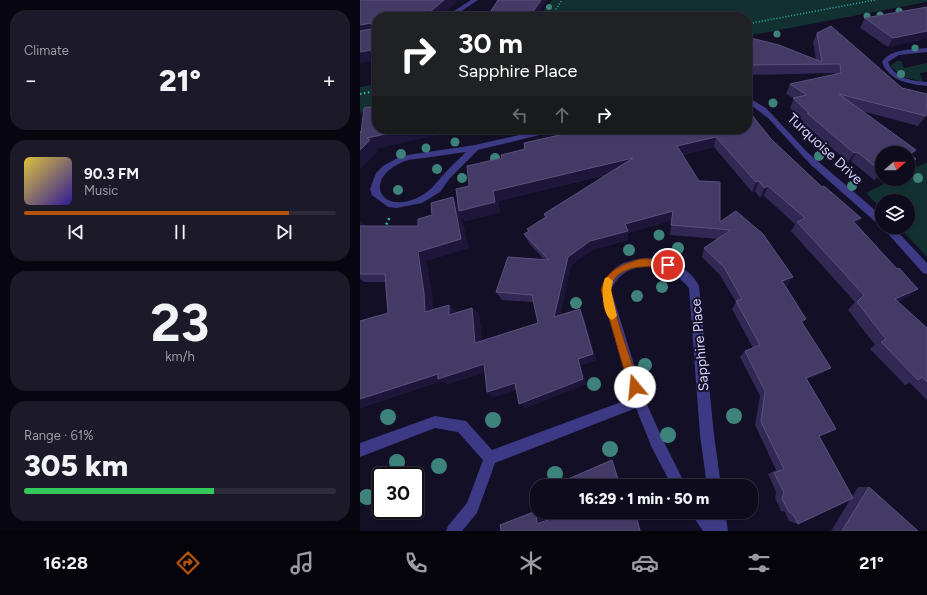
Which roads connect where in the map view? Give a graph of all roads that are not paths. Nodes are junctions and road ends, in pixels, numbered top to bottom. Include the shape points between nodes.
1 (475, 0) edge
2 (456, 12) edge
3 (927, 50) edge
4 (927, 84) edge
5 (752, 102) edge
6 (535, 134) edge
7 (475, 148) junction
8 (875, 215) edge
9 (894, 234) edge
10 (927, 270) edge
11 (639, 401) junction
12 (360, 450) edge
13 (490, 458) junction
14 (675, 479) edge
15 (713, 479) edge
16 (703, 519) edge
17 (719, 519) edge
18 (454, 531) edge
19 (712, 531) edge
20 (721, 531) edge

1 - 2 street
3 - 4 street via 894,54 885,62 888,70 900,78
5 - 8 street, Turquoise Drive via 763,109 805,154
6 - 7 street
7 - 7 street via 437,190 419,201 397,205 381,200 376,195 374,189 377,178 386,168 399,160
9 - 10 street
11 - 13 street
11 - 14 street, Sapphire Place
11 - 15 street, Sapphire Place via 606,290 614,274 622,269 640,263 658,263 676,268 691,280 694,286
12 - 13 street via 435,422 461,426
13 - 18 street via 472,508
16 - 19 street
17 - 20 street

